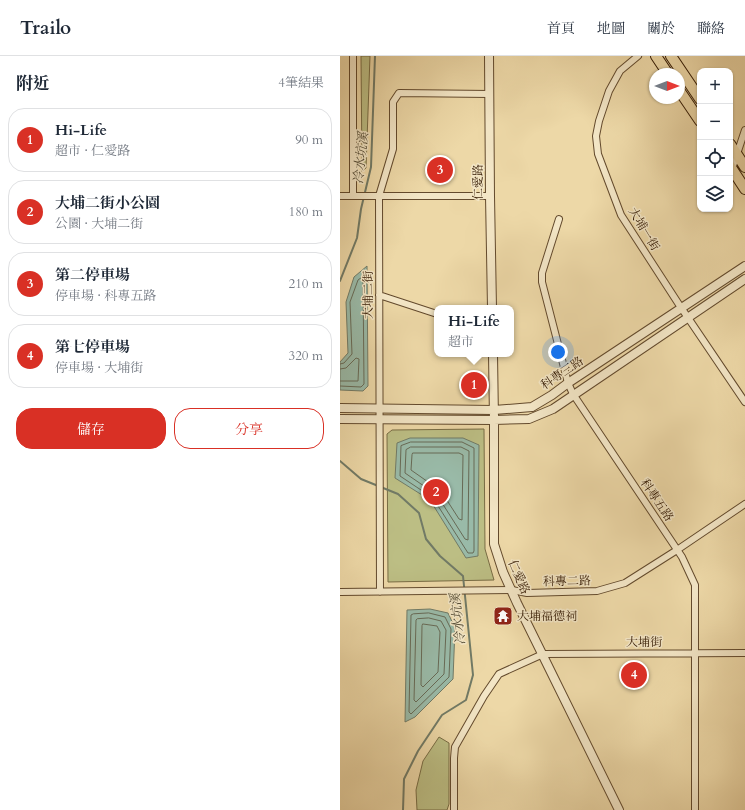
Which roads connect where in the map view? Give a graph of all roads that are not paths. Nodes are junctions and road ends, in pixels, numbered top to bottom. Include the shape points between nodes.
1 (353, 56) edge
2 (489, 56) edge
3 (638, 56) edge
4 (656, 56) edge
5 (671, 56) edge
6 (664, 68) edge
7 (490, 94) junction
8 (697, 95) edge
9 (685, 99) edge
10 (697, 117) edge
11 (745, 130) edge
12 (733, 148) edge
13 (742, 162) edge
14 (733, 170) edge
15 (745, 189) edge
16 (340, 196) edge
17 (355, 196) junction
18 (376, 196) junction
19 (490, 196) junction
20 (559, 219) dead end
21 (745, 266) edge
22 (745, 279) edge
23 (379, 294) junction
24 (492, 305) edge
25 (682, 308) junction
26 (434, 313) edge
27 (687, 317) junction
28 (493, 357) edge
29 (568, 383) junction
30 (573, 394) junction
31 (745, 402) edge
32 (340, 408) edge
33 (380, 408) junction
34 (494, 410) junction
35 (340, 419) edge
36 (380, 419) junction
37 (494, 420) junction
38 (745, 504) edge
39 (677, 550) junction
40 (512, 590) junction
41 (340, 592) edge
42 (380, 592) junction
43 (695, 653) junction
44 (745, 653) edge
45 (543, 654) junction
46 (454, 810) edge
47 (619, 810) edge
48 (695, 810) edge

1 - 17 street
2 - 7 street, 仁愛路
3 - 25 street, 大埔一街 via 620,71 609,92 597,128 598,154 621,215
4 - 6 main road
5 - 8 main road
7 - 18 street, 大埔二街 via 400,94 393,102 393,149
7 - 19 street, 仁愛路
9 - 10 main road
11 - 13 street
12 - 13 main road
14 - 15 main road
16 - 17 street
17 - 18 street
18 - 19 street
18 - 23 street, 大埔二街
19 - 24 street, 仁愛路
20 - 29 street, 科專五路 via 542,273 542,282
21 - 25 street, 科專三路
22 - 27 street, 科專三路
23 - 26 street
23 - 33 street, 大埔二街
25 - 27 street, 大埔一街
25 - 29 street, 科專三路
27 - 30 street, 科專三路
27 - 31 street, 大埔一街
28 - 34 street, 仁愛路
29 - 30 street, 科專五路
29 - 34 street, 科專三路 via 532,407
30 - 37 street, 科專三路 via 553,409 529,419
30 - 39 street, 科專五路
32 - 33 street, 科專三路
33 - 34 street, 科專三路
33 - 36 street, 大埔二街
34 - 37 street, 仁愛路
35 - 36 street, 科專三路
36 - 37 street, 科專三路
36 - 42 street, 大埔二街
37 - 40 street, 仁愛路 via 494,544
38 - 39 street, 科專二路
39 - 40 street, 科專二路 via 625,583 597,591 528,593
39 - 43 street, 科專五路 via 695,585
40 - 42 street, 科專二路
40 - 45 street, 仁愛路
41 - 42 street, 科專二路
43 - 44 street, 大埔街
43 - 45 street, 大埔街
43 - 48 street, 科專五路
45 - 46 street via 499,674 477,708 455,747
45 - 47 street, 仁愛路

